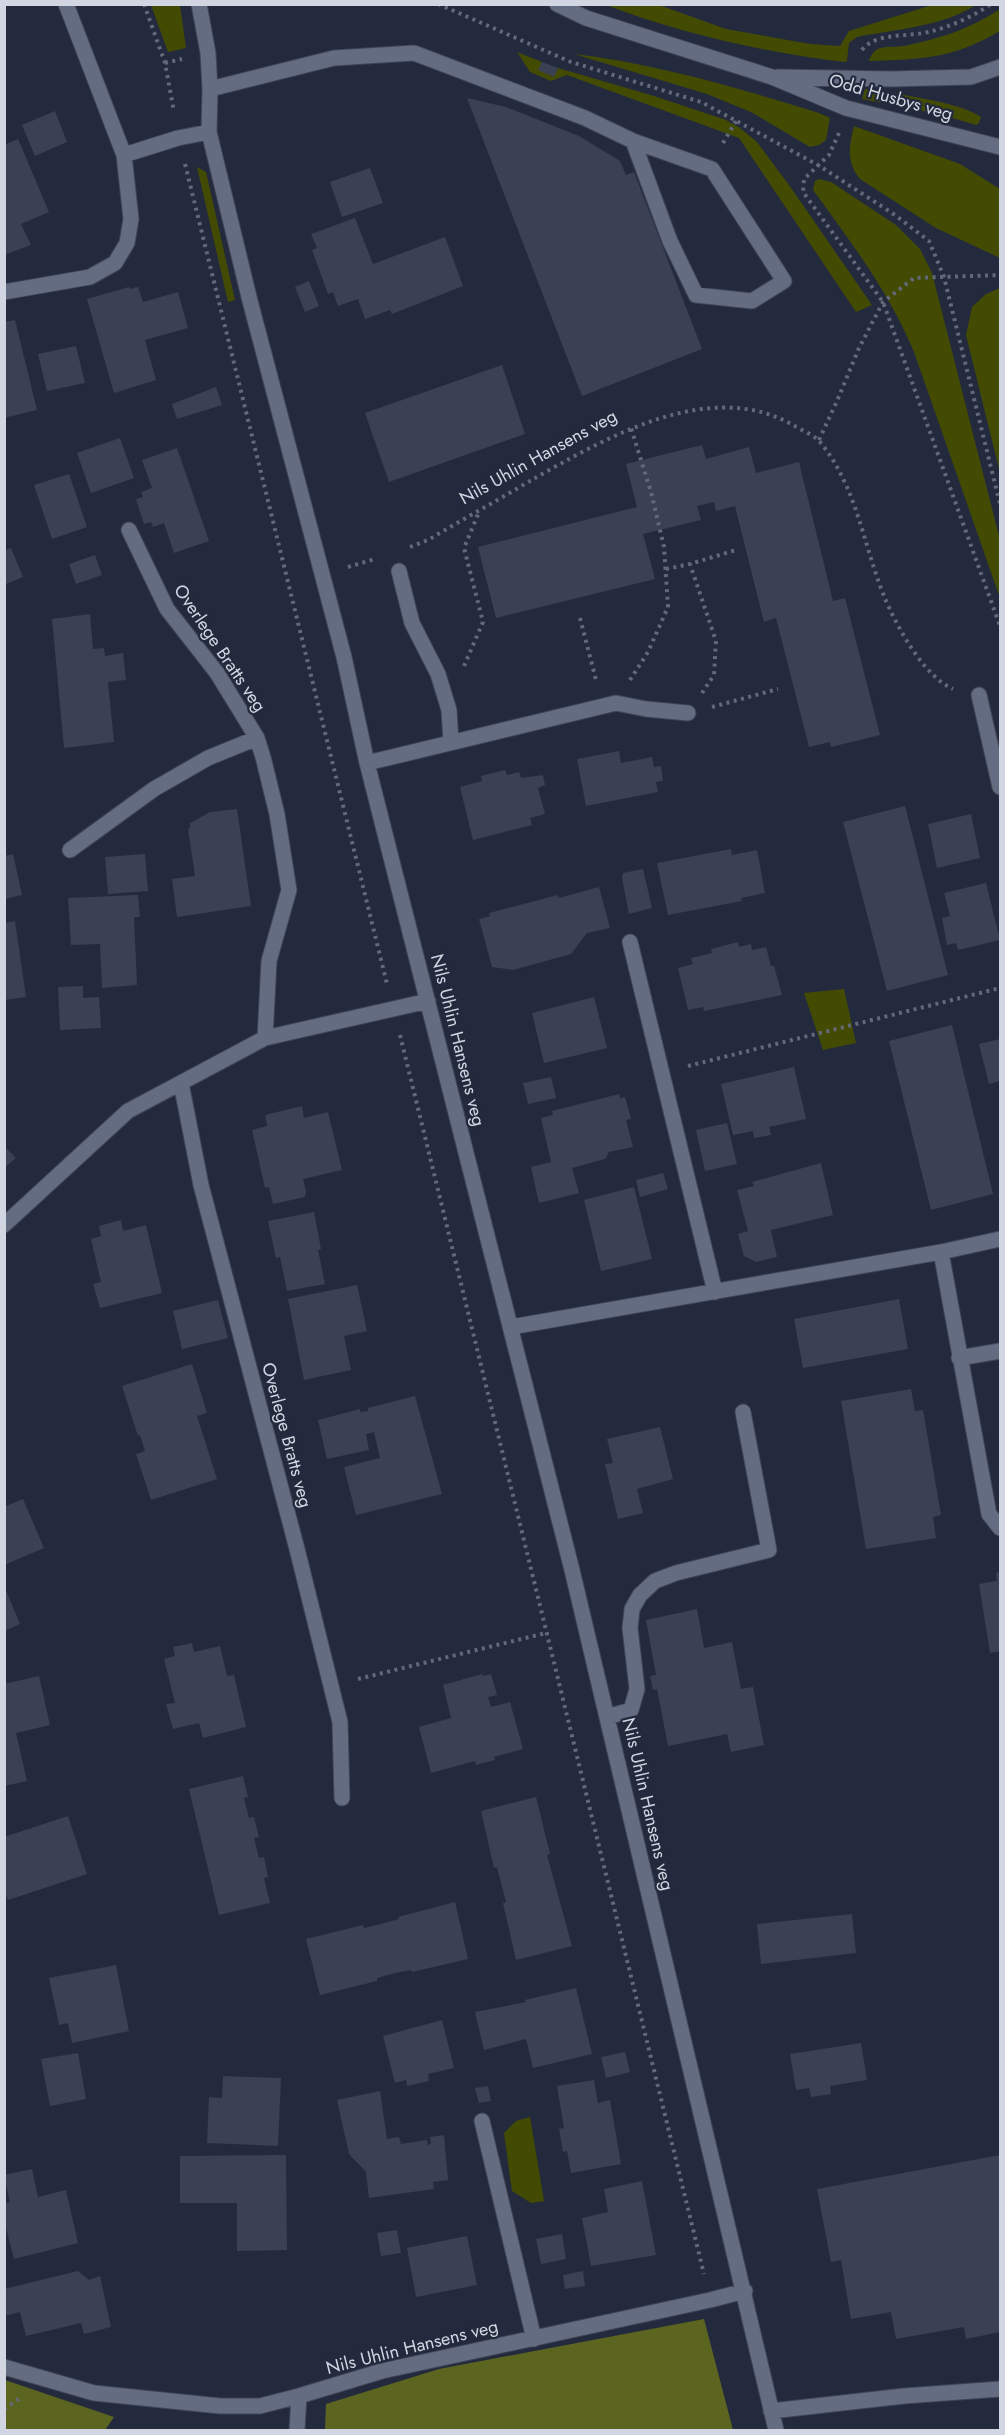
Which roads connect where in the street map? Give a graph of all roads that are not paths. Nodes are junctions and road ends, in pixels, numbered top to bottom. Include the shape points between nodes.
1 (66, 4) edge
2 (199, 4) edge
3 (556, 4) edge
4 (1000, 67) edge
5 (772, 77) junction
6 (210, 89) junction
7 (209, 132) junction
8 (633, 141) junction
9 (1000, 147) edge
10 (124, 155) junction
11 (4, 292) edge
12 (129, 530) dead end
13 (399, 571) dead end
14 (979, 695) road end
15 (688, 713) road end
16 (257, 738) junction
17 (451, 742) junction
18 (367, 763) junction
19 (1000, 787) edge
20 (70, 850) dead end
21 (630, 942) dead end
22 (428, 1001) junction
23 (265, 1038) junction
24 (181, 1083) junction
25 (4, 1225) edge
26 (1000, 1239) edge
27 (941, 1252) junction
28 (715, 1292) junction
29 (511, 1327) junction
30 (1000, 1351) edge
31 (959, 1358) junction
32 (743, 1412) dead end
33 (1000, 1528) edge
34 (607, 1717) junction
35 (342, 1798) dead end
36 (482, 2121) dead end
37 (745, 2290) junction
38 (534, 2339) junction
39 (4, 2367) edge
40 (1000, 2390) edge
41 (299, 2396) junction
42 (771, 2411) junction
43 (297, 2430) edge
44 (776, 2430) edge

1 - 10 street
2 - 6 street, Nils Uhlin Hansens veg
3 - 5 street, Odd Husbys veg via 586,18
4 - 5 street, Odd Husbys veg via 971,77
5 - 9 street, Odd Husbys veg via 846,108
6 - 7 street, Nils Uhlin Hansens veg
6 - 8 street via 334,58 414,53 585,118
7 - 10 street
7 - 18 street, Nils Uhlin Hansens veg via 344,657
8 - 8 street via 670,241 696,295 752,301 784,281 712,169
10 - 11 street via 131,219 127,243 115,264 90,277
12 - 16 street, Overlege Bratts veg via 167,609 217,673
13 - 17 street via 412,623 441,683 449,710
14 - 19 street
15 - 17 street via 616,703
16 - 20 street via 208,758 154,789
16 - 23 street, Overlege Bratts veg via 277,814 289,890 269,961
17 - 18 street
18 - 22 street, Nils Uhlin Hansens veg
21 - 28 street
22 - 23 street
22 - 29 street, Nils Uhlin Hansens veg
23 - 24 street
24 - 25 street via 128,1111
24 - 35 street, Overlege Bratts veg via 201,1185 340,1722
26 - 27 street
27 - 28 street
27 - 31 street
28 - 29 street
29 - 34 street, Nils Uhlin Hansens veg
30 - 31 street
31 - 33 street via 989,1514
32 - 34 street via 769,1550 676,1573 655,1581 640,1594 632,1609 630,1628 637,1689 631,1710
34 - 37 street, Nils Uhlin Hansens veg
36 - 38 street
37 - 38 street, Nils Uhlin Hansens veg
37 - 42 street, Nils Uhlin Hansens veg
38 - 41 street, Nils Uhlin Hansens veg via 382,2371
39 - 41 street, Nils Uhlin Hansens veg via 94,2392 220,2406 260,2406
40 - 42 street
41 - 43 street
42 - 44 street, Nils Uhlin Hansens veg

